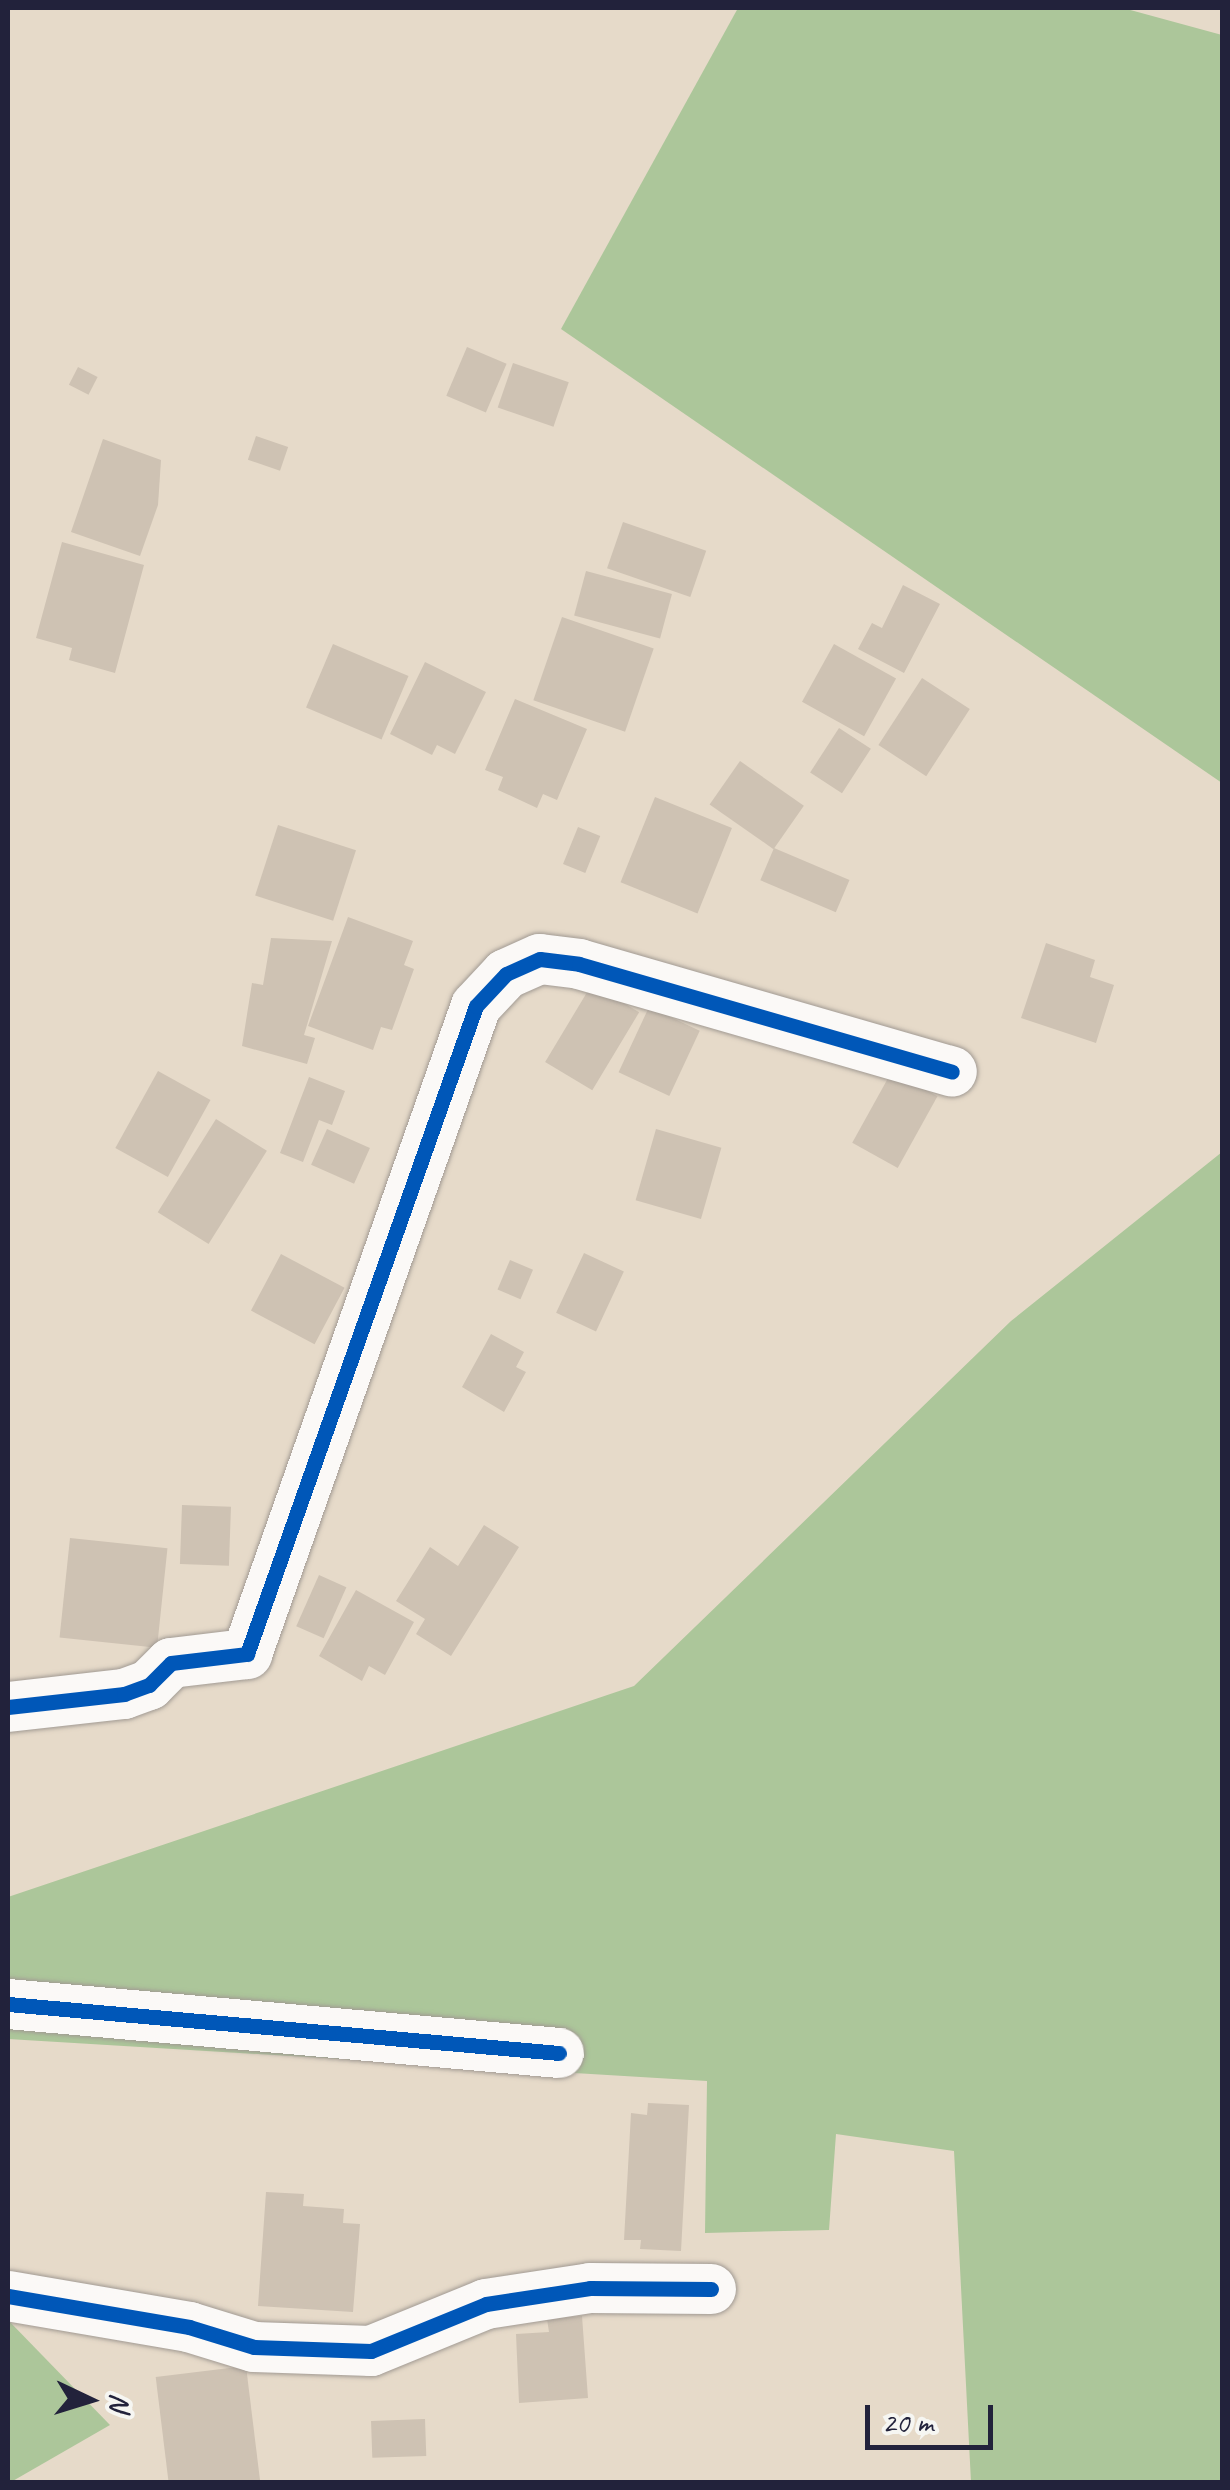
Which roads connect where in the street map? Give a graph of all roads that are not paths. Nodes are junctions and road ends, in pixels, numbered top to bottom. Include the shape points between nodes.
1 (952, 1072) dead end
2 (8, 1707) edge
3 (8, 2004) edge
4 (559, 2053) dead end
5 (711, 2288) dead end
6 (8, 2296) edge

1 - 2 street via 580,964 540,959 506,974 476,1006 247,1654 171,1663 149,1684 124,1694
3 - 4 street
5 - 6 street via 590,2288 486,2304 370,2352 254,2347 189,2327

